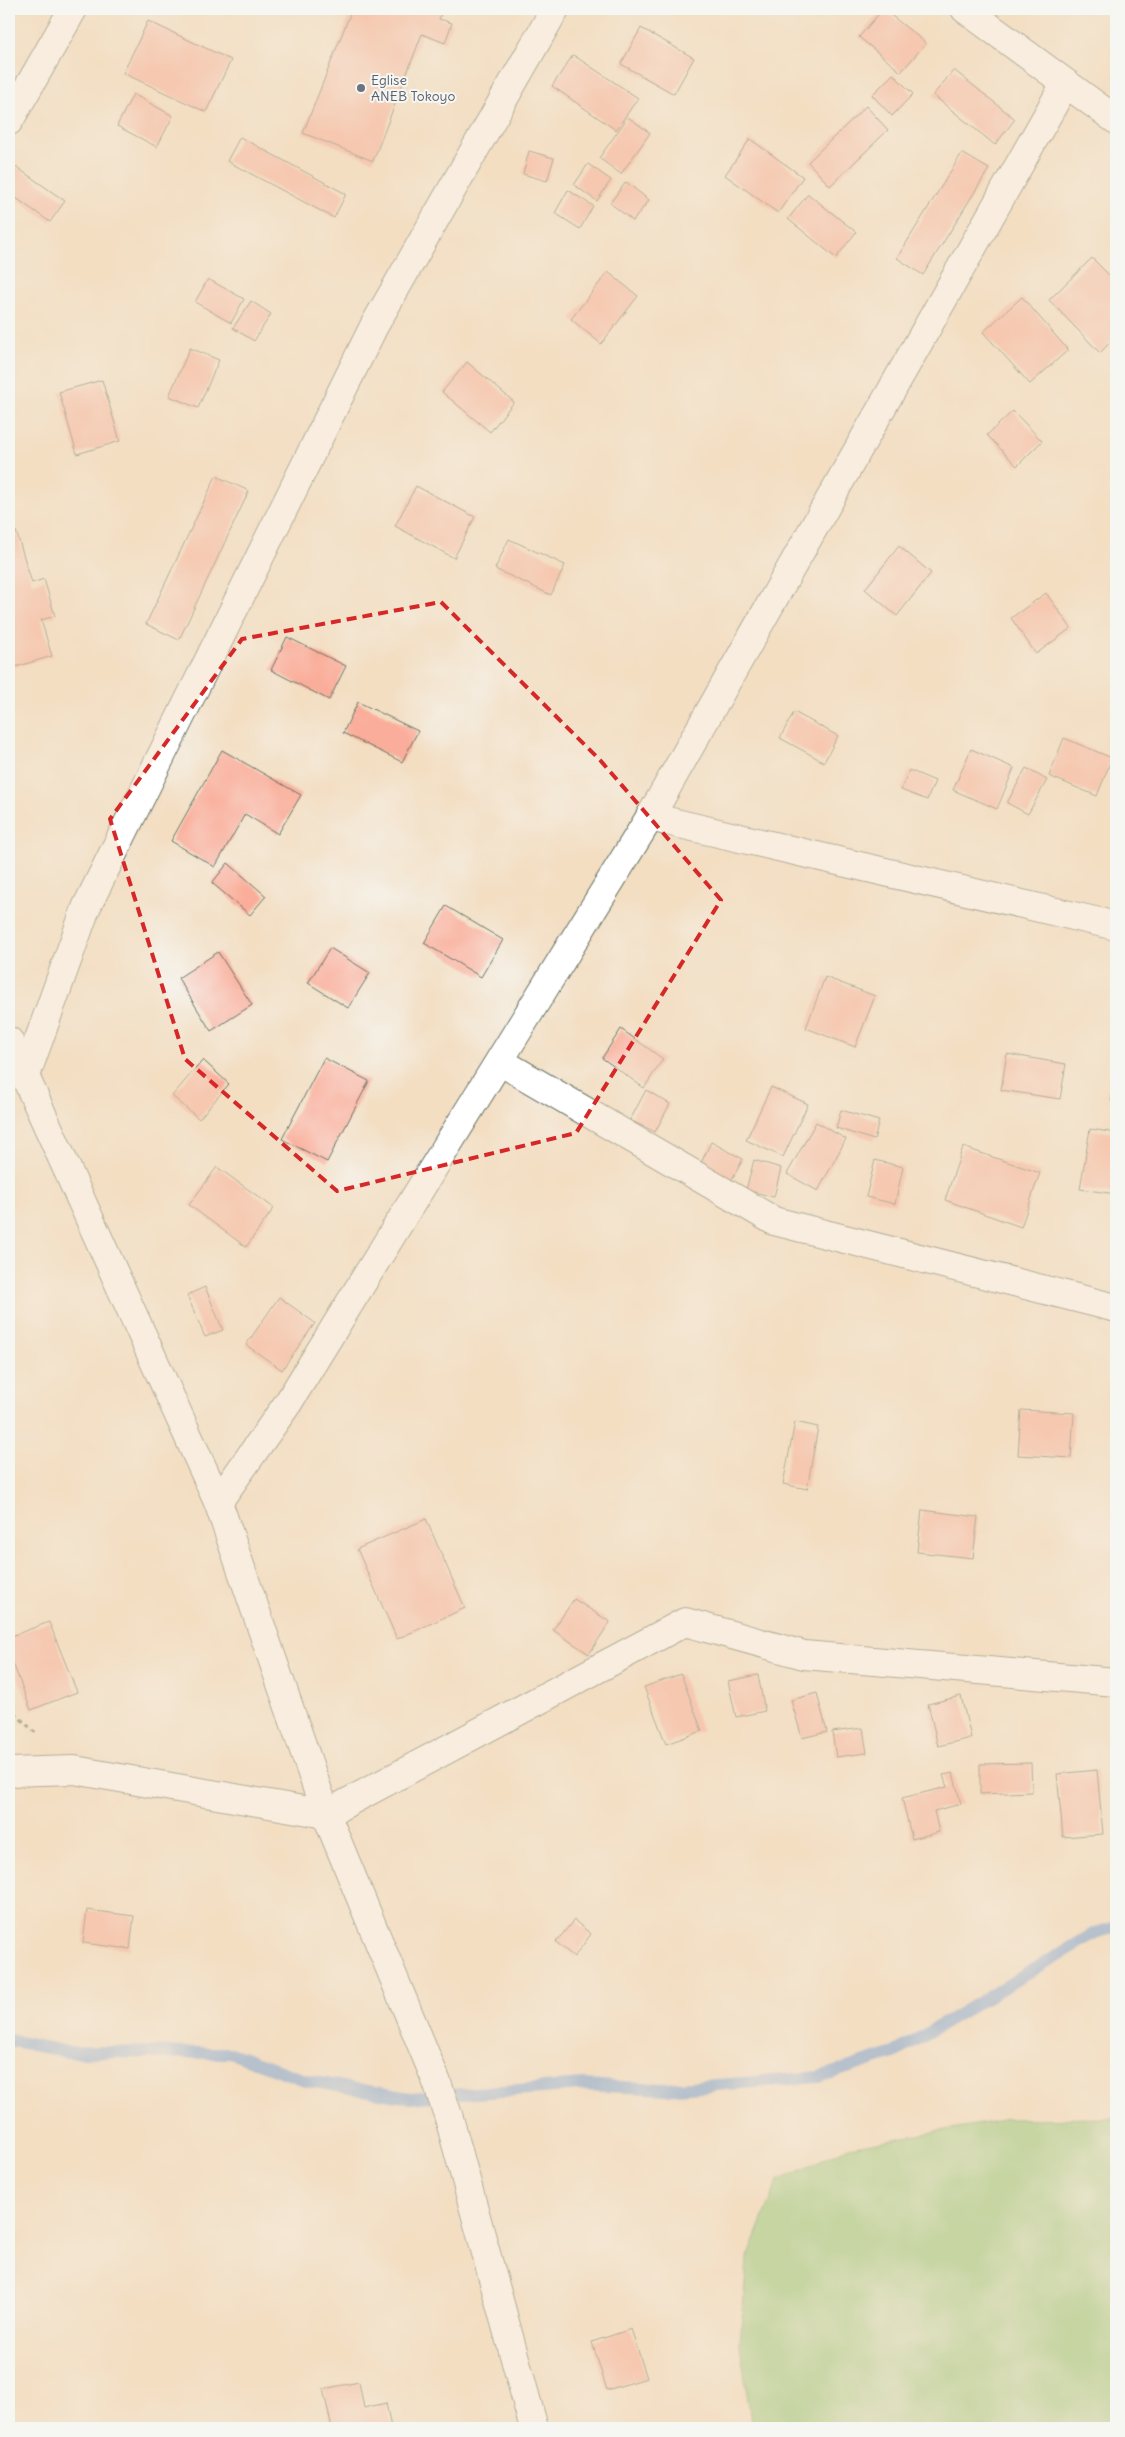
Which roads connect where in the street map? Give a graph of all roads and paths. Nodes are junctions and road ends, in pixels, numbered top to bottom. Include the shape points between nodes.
1 (73, 9) edge
2 (555, 9) edge
3 (965, 9) edge
4 (1065, 84) junction
5 (1116, 120) edge
6 (9, 121) edge
7 (650, 817) junction
8 (1116, 926) edge
9 (9, 1041) edge
10 (500, 1062) junction
11 (25, 1078) junction
12 (1116, 1308) edge
13 (218, 1502) junction
14 (1116, 1682) edge
15 (9, 1772) edge
16 (326, 1814) junction
17 (534, 2428) edge

1 - 6 street
2 - 11 street via 369,335 86,908
3 - 4 street
4 - 5 street
4 - 7 street
7 - 8 street
7 - 10 street
9 - 11 street
10 - 12 street via 774,1221
10 - 13 street via 288,1403
11 - 13 street
13 - 16 street
14 - 16 street via 804,1656 685,1622
15 - 16 street via 74,1770
16 - 17 street via 449,2118

